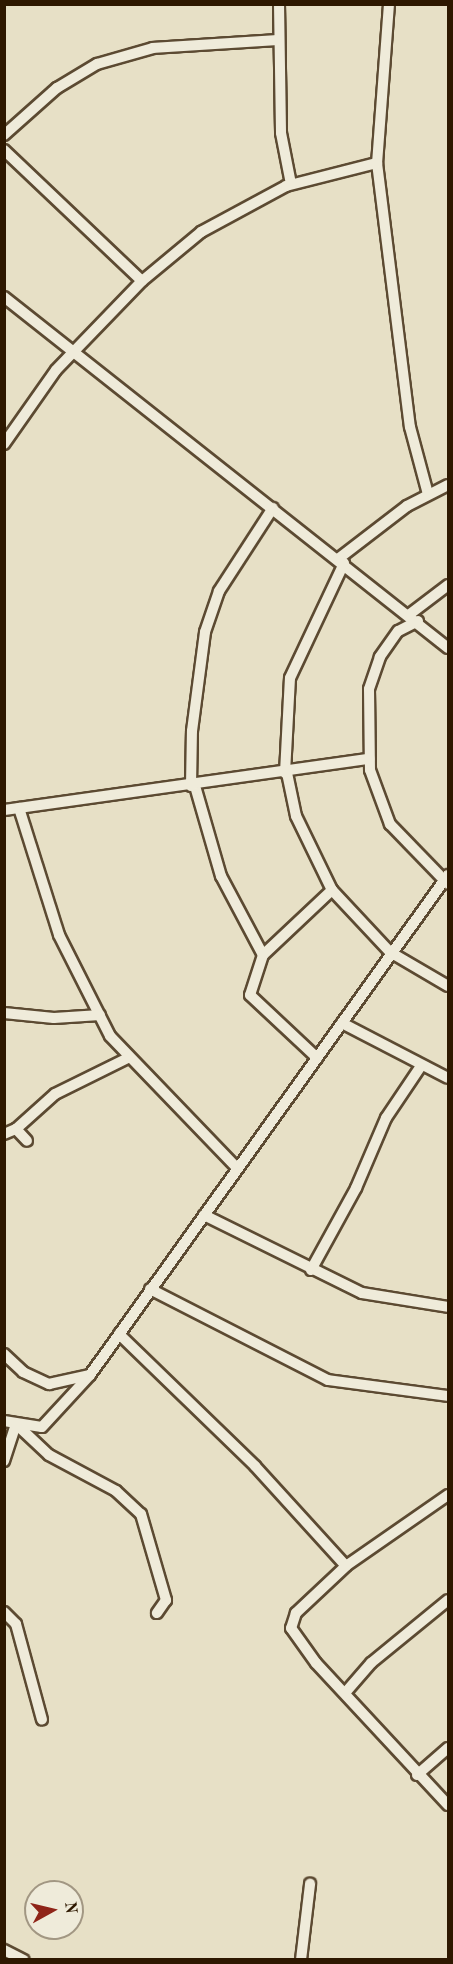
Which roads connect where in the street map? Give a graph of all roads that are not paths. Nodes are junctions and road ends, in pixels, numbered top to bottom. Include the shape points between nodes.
1 (279, 4) edge
2 (389, 4) edge
3 (277, 40) junction
4 (4, 135) edge
5 (4, 150) edge
6 (377, 163) junction
7 (291, 184) junction
8 (142, 281) junction
9 (4, 297) edge
10 (77, 354) junction
11 (4, 444) edge
12 (448, 485) edge
13 (429, 494) junction
14 (273, 508) junction
15 (341, 561) junction
16 (448, 585) edge
17 (414, 618) junction
18 (448, 648) edge
19 (369, 759) junction
20 (286, 773) junction
21 (193, 786) junction
22 (19, 808) junction
23 (4, 810) edge
24 (447, 880) edge
25 (332, 890) junction
26 (390, 952) junction
27 (263, 955) junction
28 (448, 986) edge
29 (4, 1013) edge
30 (100, 1015) junction
31 (342, 1023) junction
32 (128, 1058) junction
33 (317, 1058) junction
34 (422, 1066) junction
35 (448, 1078) edge
36 (16, 1129) junction
37 (4, 1134) edge
38 (27, 1140) dead end
39 (237, 1168) junction
40 (204, 1215) junction
41 (311, 1270) junction
42 (150, 1289) junction
43 (448, 1308) edge
44 (119, 1334) junction
45 (4, 1354) edge
46 (90, 1375) junction
47 (448, 1396) edge
48 (4, 1421) edge
49 (16, 1424) junction
50 (4, 1461) edge
51 (448, 1495) edge
52 (346, 1566) junction
53 (448, 1600) edge
54 (4, 1612) edge
55 (157, 1613) dead end
56 (345, 1693) junction
57 (42, 1720) dead end
58 (448, 1748) edge
59 (417, 1774) junction
60 (448, 1805) edge
61 (310, 1884) dead end
62 (4, 1950) edge
63 (24, 1959) edge
64 (301, 1959) edge

1 - 3 street
2 - 6 street
3 - 4 street via 153,48 113,58 57,88
3 - 7 street via 281,133
5 - 8 street
6 - 7 street
6 - 13 street via 410,427
7 - 8 street via 201,232
8 - 10 street
9 - 10 street
10 - 11 street via 56,369
10 - 14 street
12 - 13 street
13 - 15 street
14 - 15 street
14 - 21 street via 219,591 205,632 192,731
15 - 17 street
15 - 20 street via 290,678
16 - 17 street
17 - 18 street
17 - 19 street via 398,631 380,657 369,688
19 - 20 street
19 - 24 street via 390,824
20 - 21 street
20 - 25 street via 296,816
21 - 22 street
21 - 27 street via 221,876
22 - 23 street
22 - 30 street via 59,934
24 - 26 street
25 - 26 street
25 - 27 street
26 - 28 street
26 - 31 street
27 - 33 street via 249,987 250,995
29 - 30 street via 54,1018
30 - 32 street
31 - 33 street
31 - 34 street
32 - 36 street via 55,1094
32 - 39 street
33 - 39 street
34 - 35 street
34 - 41 street via 386,1118 356,1188
36 - 37 street
36 - 38 street
39 - 40 street
40 - 41 street
40 - 42 street
41 - 43 street via 362,1293
42 - 44 street
42 - 47 street via 328,1380
44 - 46 street
44 - 52 street via 255,1466
45 - 46 street via 23,1372 49,1384
46 - 49 street via 42,1427
48 - 49 street
49 - 50 street
49 - 55 street via 49,1455 116,1491 141,1514 166,1600
51 - 52 street
52 - 56 street via 296,1613 291,1628
53 - 56 street via 371,1663
54 - 57 street via 16,1624
56 - 59 street
58 - 59 street
59 - 60 street
61 - 64 street
62 - 63 street

